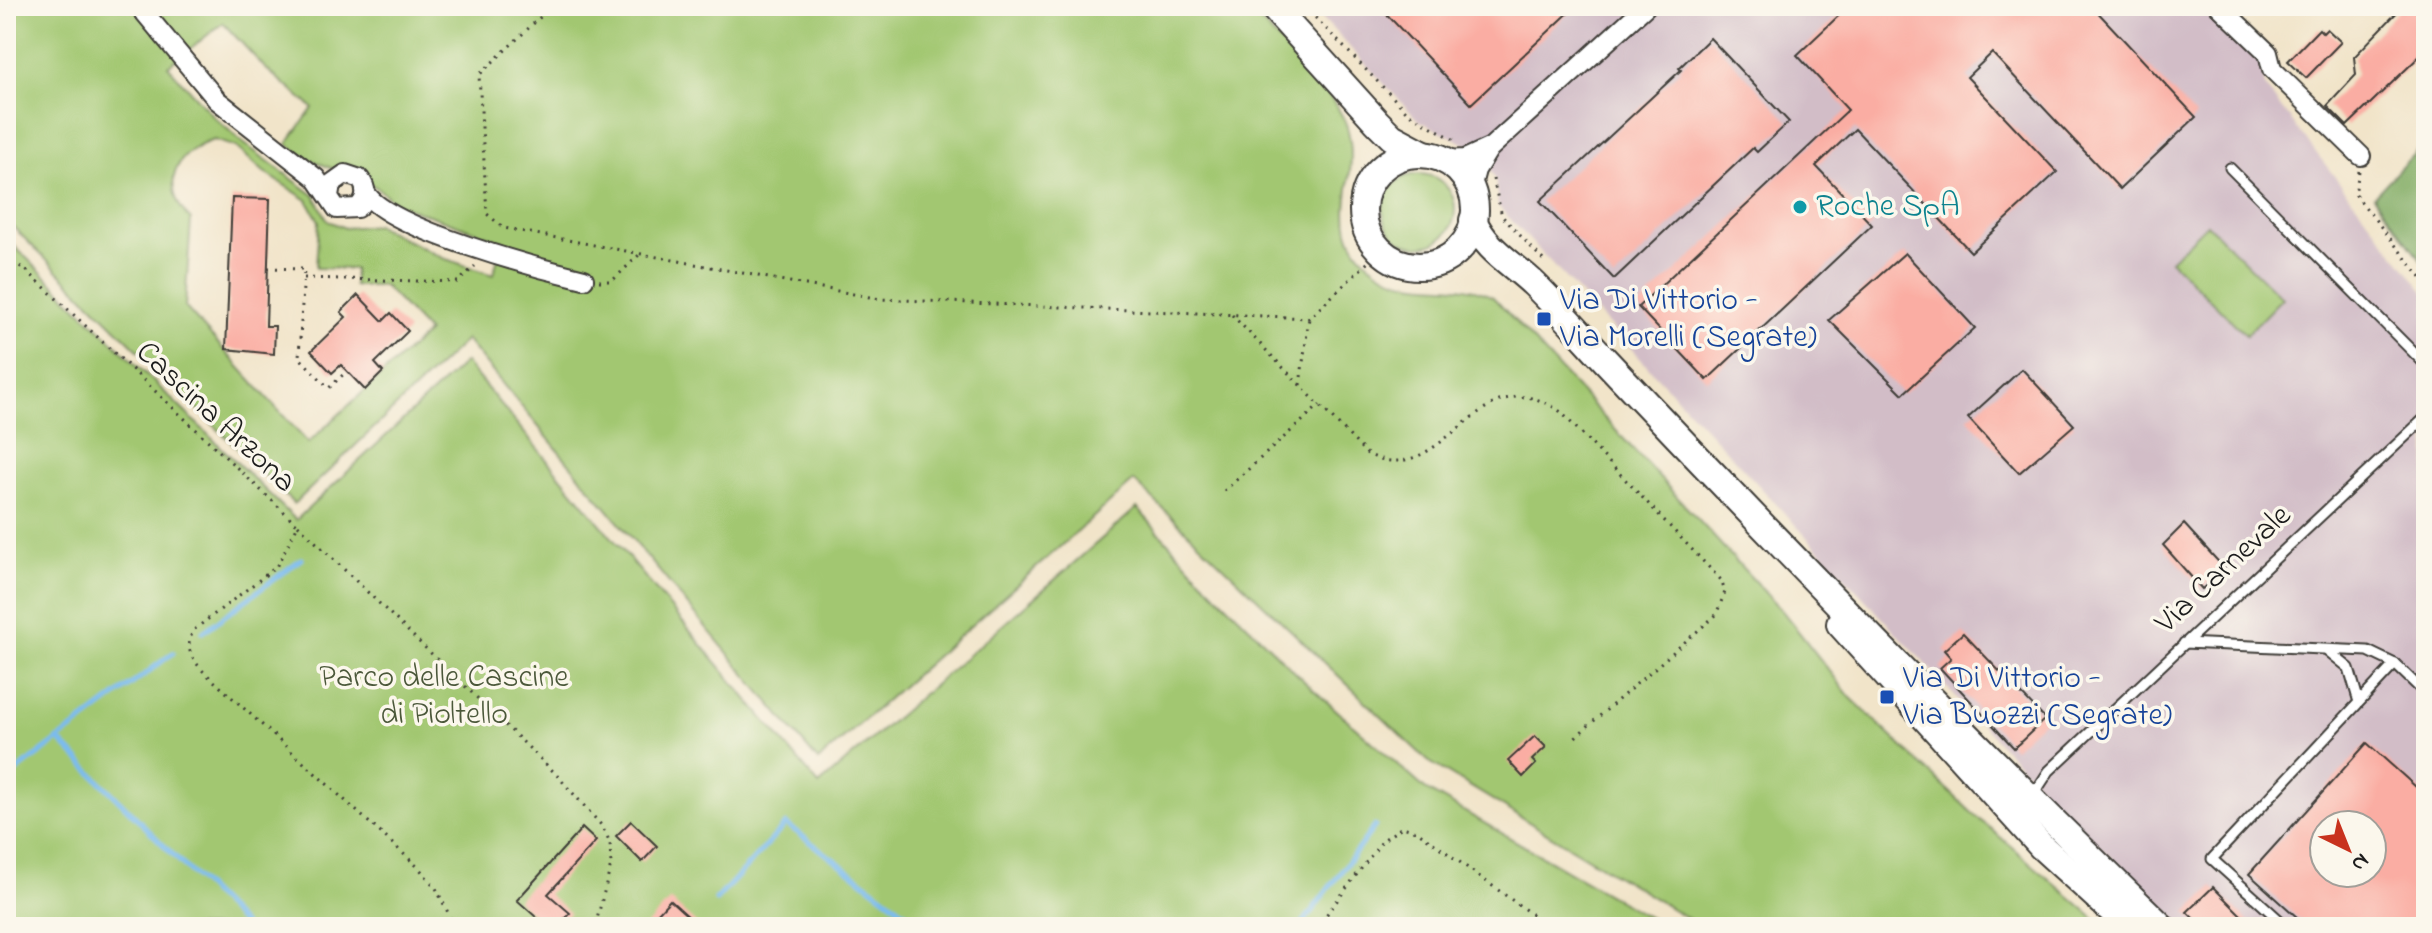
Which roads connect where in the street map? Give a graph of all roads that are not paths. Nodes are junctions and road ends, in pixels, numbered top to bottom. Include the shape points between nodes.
1 (139, 6) edge
2 (1272, 6) edge
3 (1646, 6) edge
4 (2219, 6) edge
5 (1356, 96) junction
6 (1483, 154) junction
7 (2361, 156) road end
8 (1434, 157) junction
9 (2230, 168) dead end
10 (312, 174) junction
11 (340, 176) junction
12 (1369, 185) junction
13 (1471, 189) junction
14 (329, 196) junction
15 (361, 201) junction
16 (1473, 220) junction
17 (1442, 260) junction
18 (1544, 277) junction
19 (584, 279) road end
20 (2426, 365) edge
21 (2426, 417) edge
22 (1782, 548) junction
23 (2184, 643) junction
24 (2323, 649) junction
25 (2395, 664) junction
26 (2426, 694) edge
27 (2358, 699) junction
28 (2030, 800) junction
29 (2041, 825) dead end
30 (2048, 835) dead end
31 (2130, 927) edge
32 (2143, 927) edge
33 (2162, 927) edge
34 (2287, 927) edge

1 - 10 street via 217,100
2 - 5 main road
3 - 6 street
4 - 7 street via 2268,53 2272,69
5 - 8 main road via 1392,137
5 - 12 main road via 1373,149
6 - 8 street
6 - 13 street
8 - 12 main road via 1395,159
8 - 13 main road via 1458,170
9 - 20 lane
10 - 11 street
10 - 14 street
11 - 14 street via 331,184
11 - 15 street via 360,179
12 - 17 main road via 1364,223 1380,251 1412,265
13 - 16 main road
14 - 15 street via 337,209
15 - 19 street via 489,252
16 - 17 main road via 1465,240
16 - 18 main road via 1487,246
17 - 18 main road
18 - 22 main road
21 - 23 lane, Via Carnevale
22 - 28 main road
22 - 31 main road via 1865,655 1976,777 2048,853
23 - 24 lane
23 - 28 lane, Via Carnevale via 2049,771
24 - 25 lane via 2368,651
24 - 27 lane via 2349,668
25 - 26 lane
25 - 27 lane
27 - 34 lane via 2344,721 2212,859
28 - 29 lane
28 - 33 main road
30 - 32 lane

